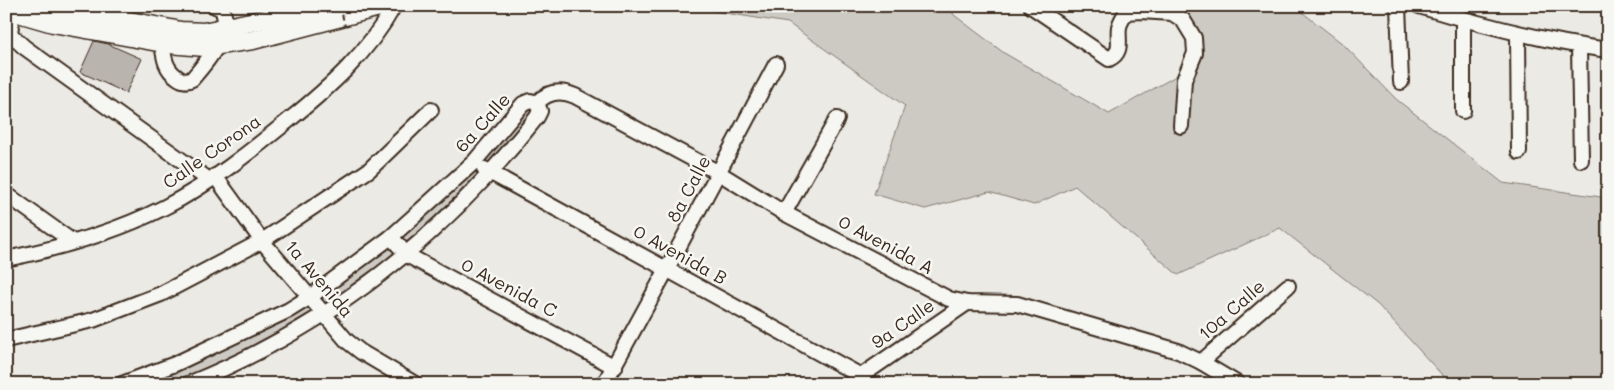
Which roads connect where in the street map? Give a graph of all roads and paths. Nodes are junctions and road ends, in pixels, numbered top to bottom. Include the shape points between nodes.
1 (52, 6) edge
2 (215, 6) edge
3 (316, 6) edge
4 (340, 6) edge
5 (383, 6) edge
6 (394, 6) edge
7 (1031, 6) edge
8 (1398, 6) edge
9 (1419, 6) edge
10 (10, 8) edge
11 (1463, 20) junction
12 (345, 26) dead end
13 (224, 28) junction
14 (8, 33) edge
15 (1518, 34) junction
16 (162, 43) junction
17 (218, 46) junction
18 (1579, 46) junction
19 (1608, 50) edge
20 (776, 64) dead end
21 (1400, 82) dead end
22 (538, 103) junction
23 (431, 110) dead end
24 (1463, 111) dead end
25 (837, 118) dead end
26 (1181, 126) dead end
27 (1518, 152) dead end
28 (1581, 160) dead end
29 (474, 162) junction
30 (719, 173) junction
31 (491, 174) junction
32 (212, 178) junction
33 (6, 194) edge
34 (784, 213) junction
35 (391, 236) junction
36 (262, 241) junction
37 (73, 242) junction
38 (407, 254) junction
39 (6, 259) edge
40 (667, 269) junction
41 (1288, 286) dead end
42 (310, 297) junction
43 (967, 303) junction
44 (325, 314) junction
45 (6, 340) edge
46 (1201, 362) junction
47 (615, 367) junction
48 (864, 380) edge
49 (130, 382) edge
50 (188, 384) edge
51 (415, 384) edge
52 (604, 384) edge
53 (1238, 384) edge

1 - 13 main road via 181,31 204,32
2 - 13 street via 224,12
3 - 13 main road
4 - 12 path, bridge
5 - 17 main road
6 - 32 street, Calle Corona via 373,40 343,73 269,136
7 - 26 street via 1109,59 1118,51 1119,26 1126,12 1172,13 1183,20 1194,38 1195,54 1184,80
8 - 21 street
9 - 11 street
10 - 14 street, 1a Avenida
10 - 16 main road via 53,23
11 - 15 street
11 - 24 street
13 - 17 street
14 - 32 street, 1a Avenida
15 - 18 street
15 - 27 street
16 - 17 main road
16 - 17 street via 167,68 187,82
18 - 19 street
18 - 28 street
20 - 30 street, 8a Calle
22 - 29 street, 6a Calle via 530,101 524,104
22 - 30 street, 0 Avenida A via 548,95 568,93
22 - 31 street, 6a Calle via 537,117
23 - 36 street via 369,170
25 - 34 street
29 - 31 street, 0 Avenida B
29 - 35 street, 6a Calle
30 - 34 street, 0 Avenida A
30 - 40 street, 8a Calle
31 - 38 street, 6a Calle
31 - 40 street, 0 Avenida B
32 - 36 street, 1a Avenida
32 - 37 street, Calle Corona via 164,207
33 - 37 street
34 - 43 street, 0 Avenida A via 949,299
35 - 38 street, 0 Avenida C
35 - 42 street, 6a Calle
36 - 42 street, 1a Avenida
36 - 45 street via 161,294 93,320
37 - 39 street, Calle Corona
38 - 44 street, 6a Calle
38 - 47 street, 0 Avenida C
40 - 47 street, 8a Calle
40 - 48 street, 0 Avenida B
41 - 46 street, 10a Calle
42 - 44 street, 1a Avenida
42 - 49 street, 6a Calle via 242,333
43 - 46 street, 0 Avenida A via 1017,304 1178,351
43 - 48 street, 9a Calle
44 - 50 street, 6a Calle via 244,359
44 - 51 street, 1a Avenida via 355,348
46 - 53 street, 0 Avenida A
47 - 52 street, 8a Calle

